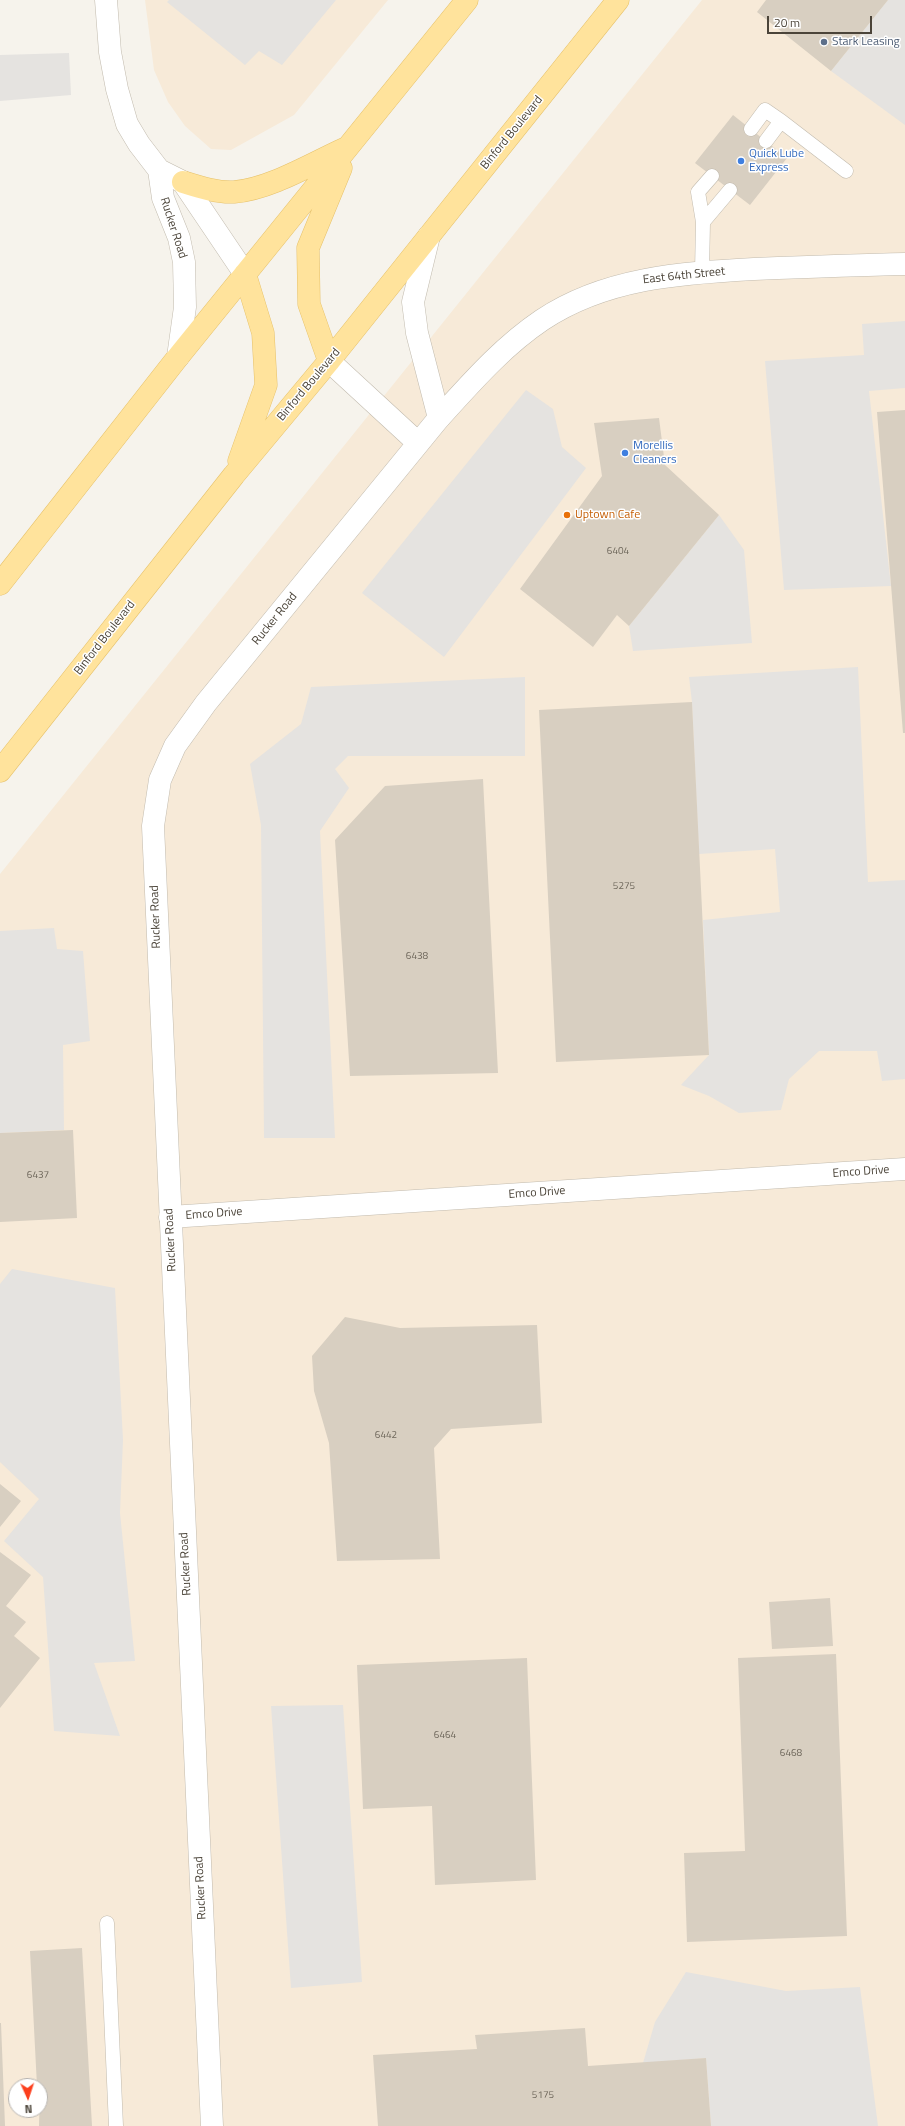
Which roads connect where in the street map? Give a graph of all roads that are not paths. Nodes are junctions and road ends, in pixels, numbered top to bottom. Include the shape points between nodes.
1 (106, 0) edge
2 (467, 0) edge
3 (618, 0) edge
4 (781, 121) junction
5 (751, 129) dead end
6 (766, 141) dead end
7 (349, 147) junction
8 (159, 170) junction
9 (846, 171) dead end
10 (712, 176) dead end
11 (182, 182) junction
12 (730, 190) dead end
13 (703, 222) junction
14 (429, 236) junction
15 (905, 264) edge
16 (702, 272) junction
17 (245, 274) junction
18 (178, 357) junction
19 (329, 361) junction
20 (439, 418) junction
21 (418, 443) junction
22 (234, 475) junction
23 (0, 584) edge
24 (0, 771) edge
25 (905, 1169) edge
26 (170, 1217) junction
27 (108, 1923) dead end
28 (116, 2126) edge
29 (212, 2126) edge

1 - 8 street, Rucker Road via 110,52 125,117 139,144
2 - 7 main road
3 - 14 main road, Binford Boulevard
4 - 5 lane via 765,110
4 - 6 lane
4 - 9 lane
7 - 11 main road via 257,188 233,192 210,190
7 - 17 main road
7 - 19 main road via 308,248 309,304
8 - 11 street, Rucker Road
8 - 18 street, Rucker Road via 163,198 179,238 184,262 185,307
10 - 13 lane via 698,192
11 - 17 street, Rucker Road
12 - 13 lane
13 - 16 lane
14 - 19 main road, Binford Boulevard
14 - 20 street via 413,302 417,333
15 - 16 street, East 64th Street
16 - 20 street, East 64th Street via 666,275 633,282 560,310 542,320 489,363
17 - 18 main road
17 - 22 main road via 263,333 266,386
18 - 23 main road
19 - 21 street
19 - 22 main road, Binford Boulevard
20 - 21 street, Rucker Road
21 - 26 street, Rucker Road via 206,703 175,746 160,780 153,826
22 - 24 main road, Binford Boulevard
25 - 26 street, Emco Drive
26 - 29 street, Rucker Road
27 - 28 lane

